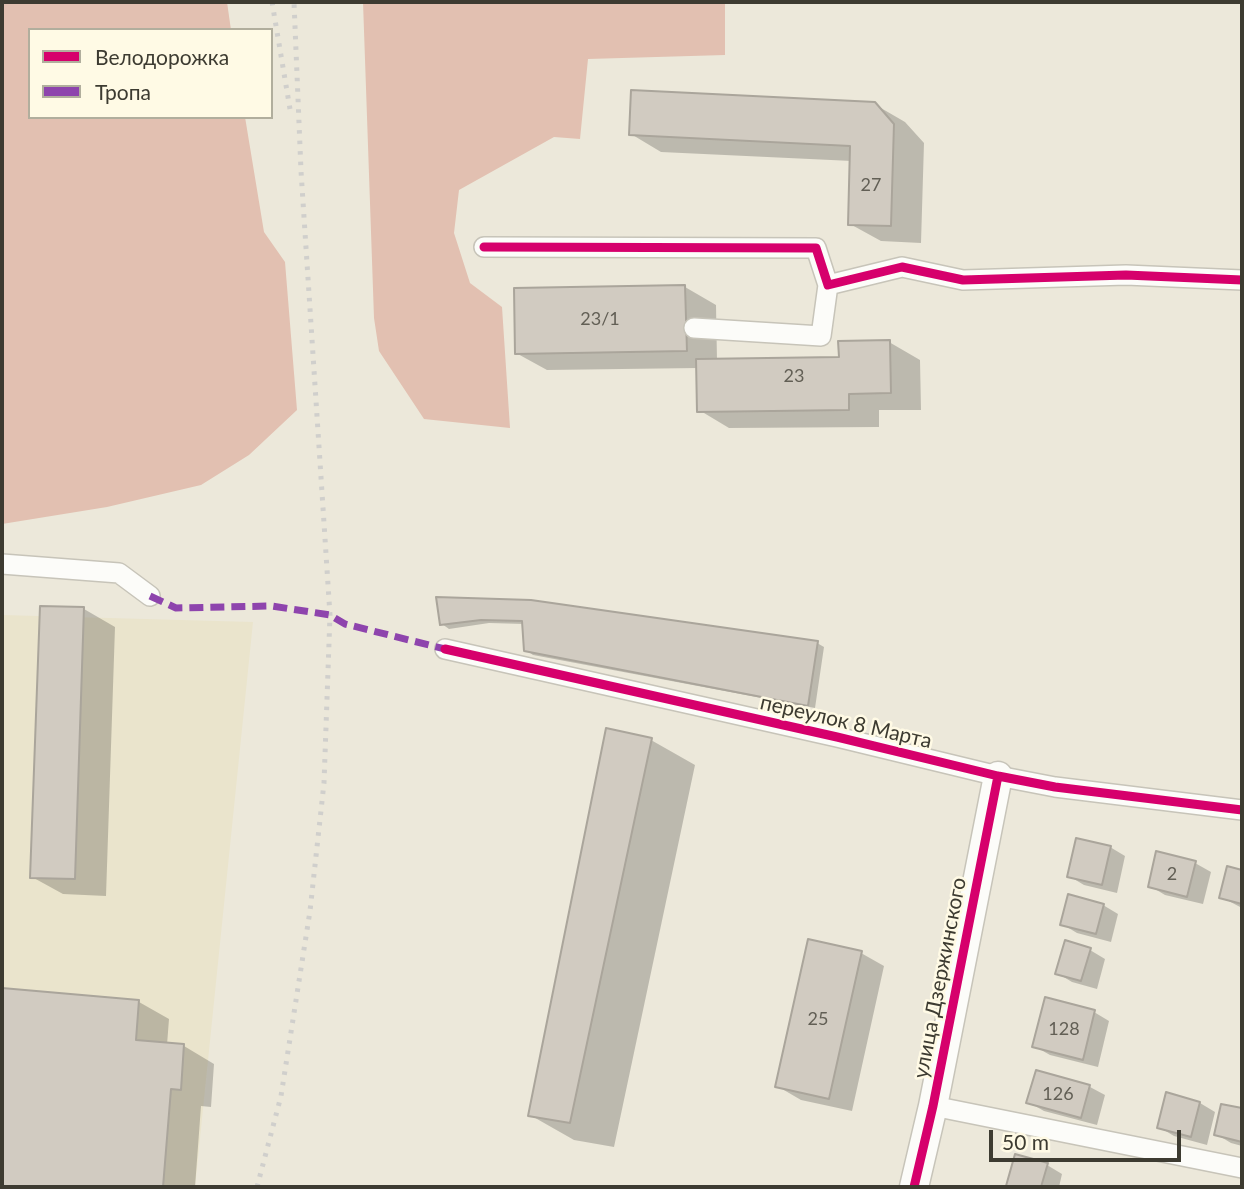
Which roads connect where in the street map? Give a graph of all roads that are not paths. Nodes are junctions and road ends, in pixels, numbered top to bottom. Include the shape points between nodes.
1 (484, 247) dead end
2 (1242, 280) edge
3 (828, 285) junction
4 (694, 328) dead end
5 (2, 564) edge
6 (150, 596) dead end
7 (445, 649) dead end
8 (998, 776) junction
9 (1242, 810) edge
10 (933, 1106) junction
11 (1242, 1168) edge
12 (914, 1187) edge

1 - 3 street via 816,248
2 - 3 street via 1126,275 963,280 902,267
3 - 4 street via 821,336
5 - 6 street via 119,573
7 - 8 street, переулок 8 Марта
8 - 9 street, переулок 8 Марта
8 - 10 street, улица Дзержинского
10 - 11 street
10 - 12 street, улица Дзержинского

